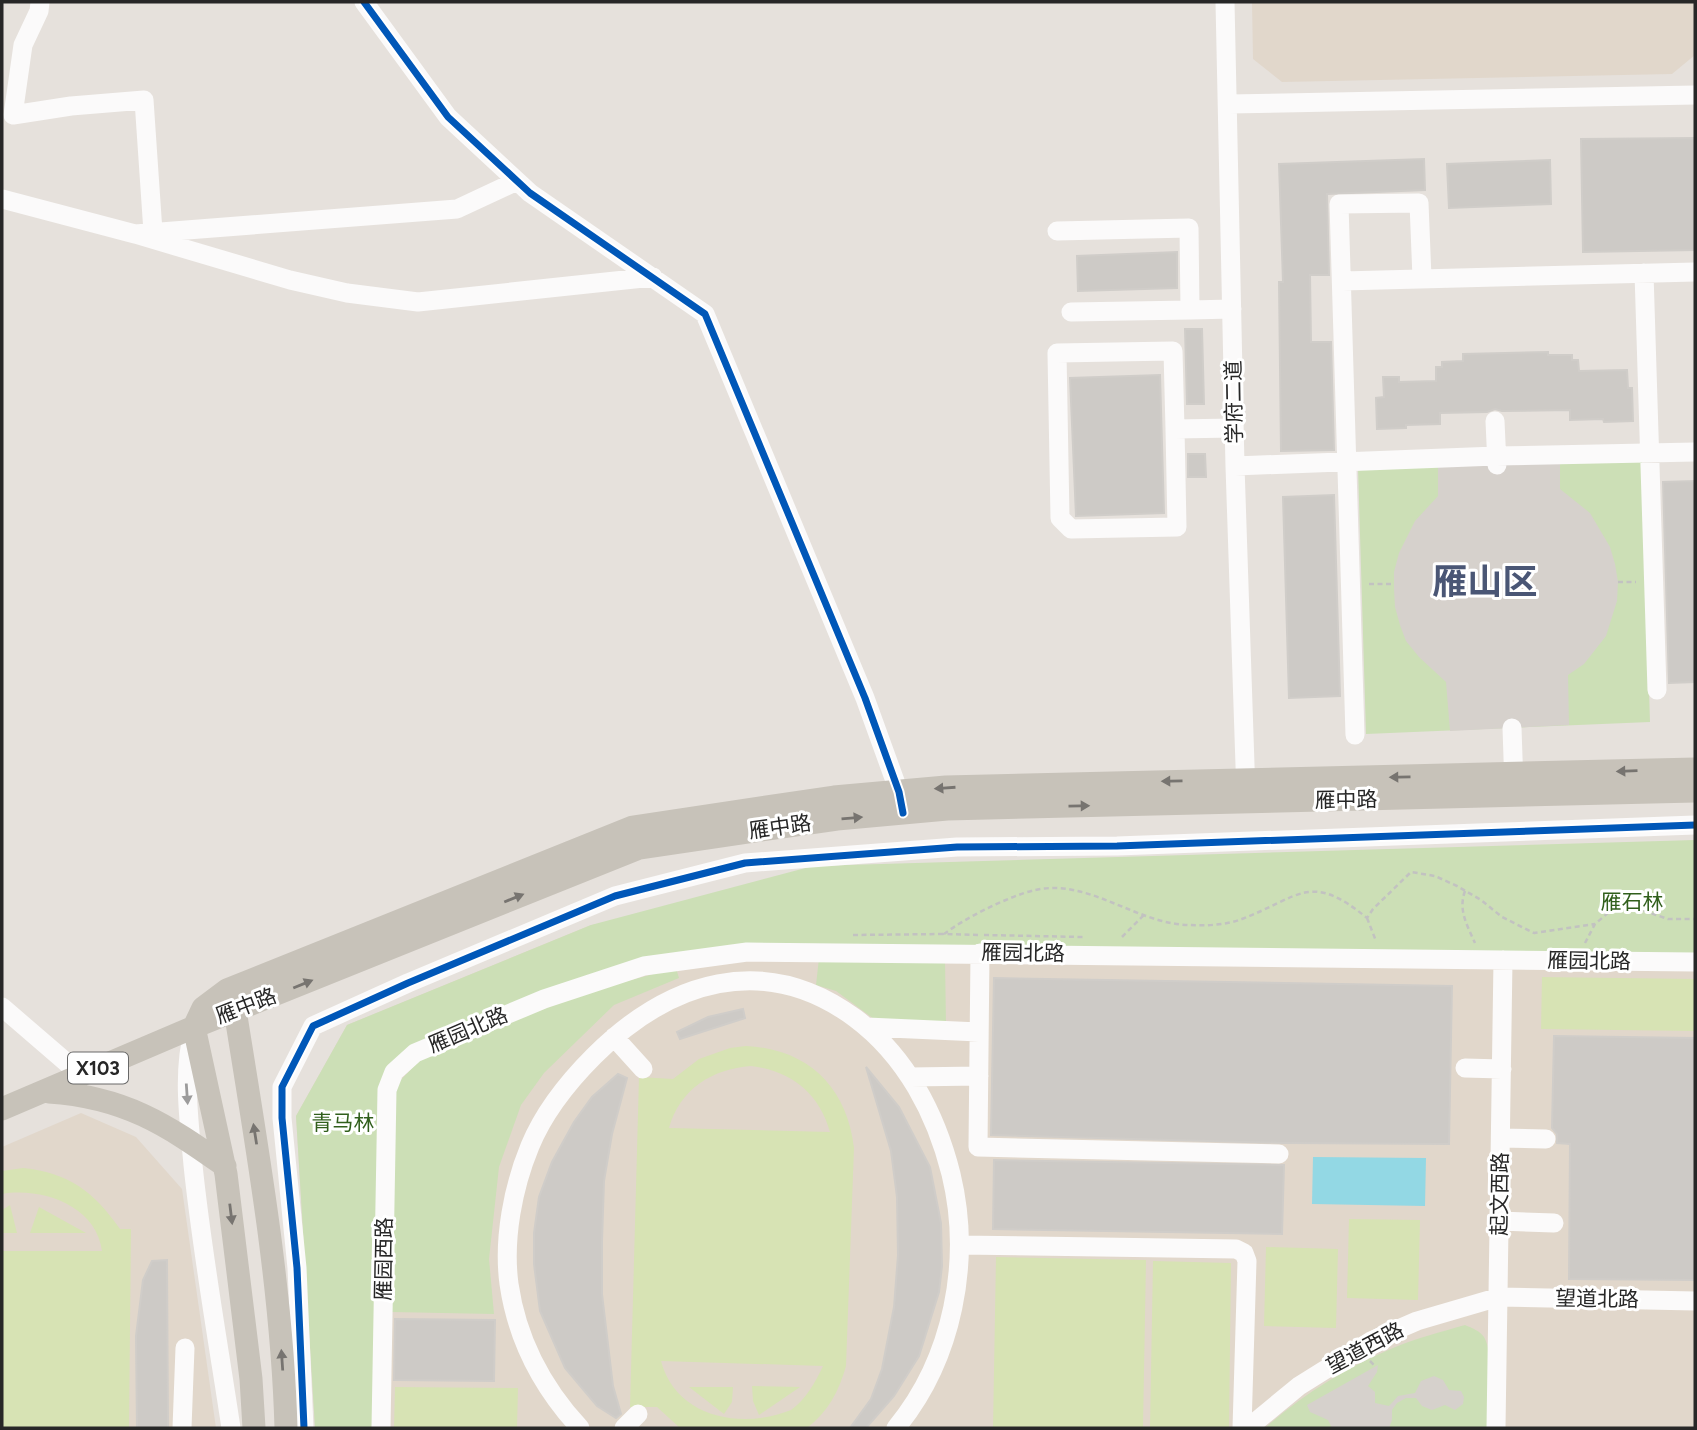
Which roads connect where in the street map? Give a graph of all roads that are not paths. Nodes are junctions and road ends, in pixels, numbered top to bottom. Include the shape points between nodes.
1 (40, 2) edge
2 (364, 2) edge
3 (1225, 2) edge
4 (1695, 95) edge
5 (1229, 104) junction
6 (517, 181) junction
7 (2, 199) edge
8 (1057, 231) dead end
9 (144, 233) junction
10 (1695, 272) edge
11 (1644, 273) junction
12 (653, 277) junction
13 (1422, 278) junction
14 (1342, 281) junction
15 (1232, 309) junction
16 (1190, 310) junction
17 (1071, 312) dead end
18 (1494, 421) dead end
19 (1234, 428) junction
20 (1175, 429) junction
21 (1695, 452) edge
22 (1650, 453) junction
23 (1497, 460) junction
24 (1348, 462) junction
25 (1235, 466) junction
26 (1657, 690) dead end
27 (1512, 728) dead end
28 (1355, 735) dead end
29 (1695, 769) edge
30 (1514, 785) junction
31 (1246, 791) junction
32 (1695, 791) edge
33 (901, 802) junction
34 (1695, 825) edge
35 (747, 952) junction
36 (980, 953) junction
37 (1503, 960) junction
38 (1695, 962) edge
39 (747, 980) junction
40 (2, 1007) edge
41 (235, 1010) junction
42 (194, 1027) junction
43 (867, 1027) junction
44 (979, 1032) junction
45 (614, 1037) junction
46 (1465, 1068) dead end
47 (643, 1069) dead end
48 (1502, 1069) junction
49 (81, 1075) junction
50 (979, 1076) junction
51 (910, 1077) junction
52 (387, 1090) joint
53 (43, 1091) junction
54 (2, 1109) edge
55 (1501, 1138) junction
56 (1546, 1139) dead end
57 (191, 1143) junction
58 (1279, 1154) dead end
59 (225, 1166) junction
60 (1500, 1222) junction
61 (1553, 1223) dead end
62 (960, 1245) junction
63 (1499, 1297) junction
64 (1695, 1301) edge
65 (185, 1348) dead end
66 (638, 1413) dead end
67 (182, 1428) edge
68 (231, 1428) edge
69 (254, 1428) edge
70 (286, 1428) edge
71 (304, 1428) edge
72 (381, 1428) edge
73 (580, 1428) edge
74 (624, 1428) edge
75 (896, 1428) edge
76 (1242, 1428) edge
77 (1248, 1428) edge
78 (1496, 1428) edge

1 - 9 street via 23,45 13,115 144,100
2 - 6 street via 448,117
3 - 5 street, 学府二道
4 - 5 street
5 - 15 street, 学府二道
6 - 9 street via 457,209
6 - 12 street
7 - 9 street
8 - 16 street via 1189,228
9 - 12 street via 290,280 418,302
10 - 11 street
11 - 13 street
11 - 22 street
12 - 33 street via 705,313 865,698
13 - 14 street
13 - 14 street via 1419,203 1339,204
14 - 24 street
15 - 16 street
15 - 19 street, 学府二道
16 - 17 street
18 - 23 street
19 - 20 street
19 - 25 street, 学府二道
20 - 20 street via 1177,527 1071,529 1060,518 1057,353 1173,351
21 - 22 street
22 - 23 street
22 - 26 street
23 - 24 street
24 - 25 street
24 - 28 street
25 - 31 street, 学府二道
27 - 30 street
29 -> 30 main road, 雁中路 / X103
30 - 31 main road, 雁中路 / X103
30 - 32 main road, 雁中路 / X103
31 - 33 main road, 雁中路 / X103 via 946,787
41 -> 33 main road, 雁中路 / X103 via 639,848 837,819
33 - 42 main road, 雁中路 / X103 via 834,797 633,827 227,990 203,1008
34 - 71 street via 1117,846 957,847 745,863 615,896 408,983 313,1026 282,1087
35 - 36 street, 雁园北路
35 - 39 street
35 - 52 street, 雁园北路 via 643,966 544,999 415,1053 394,1072
36 - 37 street, 雁园北路
36 - 44 street
37 - 38 street, 雁园北路
37 - 48 street, 起文西路
39 - 43 street via 814,993
39 - 45 street via 678,996
40 - 49 street
41 - 42 main road, 雁中路 / X103
70 -> 41 main road via 278,1314
42 - 49 main road, X103
42 -> 57 street via 186,1064
42 - 59 main road
43 - 44 street
43 - 51 street
44 - 50 street
45 - 47 street
45 - 73 street via 569,1082 531,1145 516,1188 509,1235 509,1283 519,1327 536,1369
46 - 48 street
48 - 55 street, 起文西路
49 - 53 main road, X103
50 - 51 street
50 - 58 street via 978,1147
51 - 62 street via 944,1149 956,1193
52 - 72 street, 雁园西路
53 - 54 main road, X103
53 - 57 main road via 106,1100 165,1125
55 - 56 street
55 - 60 street, 起文西路
57 - 59 main road
57 - 68 street
59 -> 69 main road
60 - 61 street
60 - 63 street, 起文西路
62 - 75 street via 947,1330 932,1373
62 - 76 street via 1236,1249 1244,1253
63 - 64 street, 望道北路
63 - 77 street, 望道西路 via 1417,1321 1371,1341 1299,1386
63 - 78 street, 起文西路
65 - 67 street
66 - 74 street

